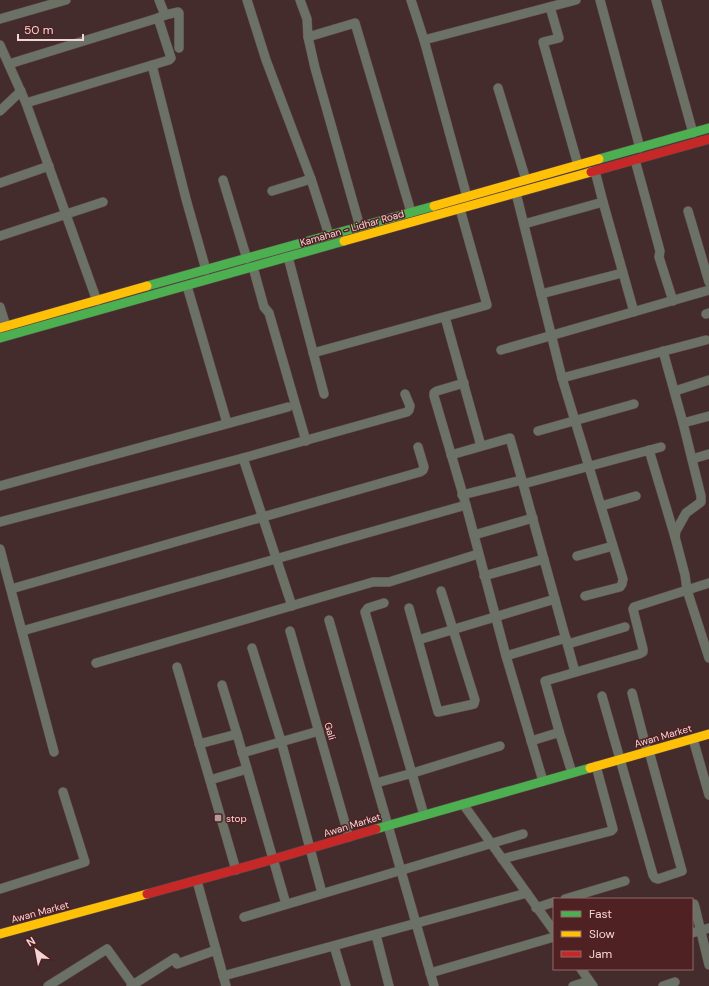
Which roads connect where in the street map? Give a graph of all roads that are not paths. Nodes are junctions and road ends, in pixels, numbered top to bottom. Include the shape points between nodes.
1 (66, 0) edge
2 (159, 0) edge
3 (247, 0) edge
4 (300, 0) edge
5 (411, 0) edge
6 (576, 0) edge
7 (600, 0) edge
8 (656, 0) edge
9 (550, 7) junction
10 (161, 17) junction
11 (0, 19) edge
12 (308, 37) junction
13 (424, 40) junction
14 (0, 45) edge
15 (179, 48) dead end
16 (9, 64) junction
17 (152, 65) junction
18 (498, 88) dead end
19 (21, 91) junction
20 (26, 102) junction
21 (0, 111) edge
22 (709, 128) edge
23 (693, 133) junction
24 (709, 139) edge
25 (640, 148) junction
26 (635, 160) junction
27 (578, 165) junction
28 (49, 166) junction
29 (595, 171) junction
30 (311, 179) junction
31 (223, 180) dead end
32 (526, 180) junction
33 (0, 183) edge
34 (272, 191) dead end
35 (516, 193) junction
36 (467, 197) junction
37 (103, 202) dead end
38 (603, 202) junction
39 (460, 209) junction
40 (688, 210) dead end
41 (411, 212) junction
42 (66, 214) junction
43 (524, 224) junction
44 (360, 227) junction
45 (329, 235) junction
46 (0, 236) edge
47 (288, 257) junction
48 (246, 259) junction
49 (253, 267) junction
50 (206, 270) junction
51 (622, 273) junction
52 (709, 282) edge
53 (187, 286) junction
54 (709, 290) edge
55 (541, 294) junction
56 (673, 300) junction
57 (97, 301) junction
58 (0, 307) edge
59 (634, 312) junction
60 (445, 317) junction
61 (3, 327) edge
62 (551, 336) junction
63 (0, 338) edge
64 (706, 340) dead end
65 (501, 350) dead end
66 (663, 351) junction
67 (313, 353) junction
68 (562, 378) junction
69 (709, 380) edge
70 (464, 383) junction
71 (675, 391) junction
72 (324, 394) dead end
73 (405, 394) dead end
74 (634, 404) dead end
75 (288, 407) dead end
76 (709, 416) edge
77 (575, 421) junction
78 (227, 423) junction
79 (682, 423) junction
80 (538, 431) dead end
81 (306, 441) junction
82 (481, 446) junction
83 (418, 447) dead end
84 (661, 447) dead end
85 (649, 450) junction
86 (709, 454) edge
87 (451, 455) junction
88 (243, 458) junction
89 (692, 459) junction
90 (590, 466) junction
91 (522, 482) junction
92 (0, 486) edge
93 (462, 495) junction
94 (636, 496) dead end
95 (466, 505) junction
96 (601, 506) junction
97 (262, 518) junction
98 (533, 518) junction
99 (0, 522) edge
100 (474, 535) junction
101 (675, 537) junction
102 (613, 546) junction
103 (0, 549) edge
104 (478, 554) junction
105 (577, 556) dead end
106 (277, 559) junction
107 (544, 559) junction
108 (1, 560) edge
109 (484, 576) junction
110 (709, 583) edge
111 (11, 589) junction
112 (687, 590) junction
113 (441, 591) dead end
114 (585, 596) dead end
115 (555, 599) junction
116 (384, 603) dead end
117 (292, 606) junction
118 (409, 608) dead end
119 (496, 617) junction
120 (329, 620) dead end
121 (625, 627) dead end
122 (453, 629) junction
123 (22, 631) junction
124 (290, 631) dead end
125 (418, 640) junction
126 (567, 641) junction
127 (252, 648) dead end
128 (506, 656) junction
129 (709, 658) edge
130 (96, 663) dead end
131 (177, 667) dead end
132 (575, 672) junction
133 (222, 685) dead end
134 (632, 694) dead end
135 (602, 696) dead end
136 (319, 731) junction
137 (559, 731) junction
138 (237, 734) junction
139 (709, 734) edge
140 (693, 739) junction
141 (281, 741) junction
142 (531, 741) junction
143 (199, 744) junction
144 (500, 746) dead end
145 (648, 751) junction
146 (54, 752) dead end
147 (242, 753) junction
148 (621, 759) junction
149 (596, 766) junction
150 (247, 769) junction
151 (413, 773) junction
152 (572, 773) junction
153 (210, 780) junction
154 (543, 781) junction
155 (376, 783) junction
156 (63, 792) dead end
157 (709, 795) edge
158 (463, 804) junction
159 (424, 815) junction
160 (388, 825) junction
161 (523, 834) dead end
162 (349, 837) junction
163 (492, 844) junction
164 (310, 849) junction
165 (502, 859) junction
166 (274, 860) junction
167 (236, 870) junction
168 (400, 870) junction
169 (197, 881) junction
170 (625, 881) dead end
171 (0, 889) edge
172 (526, 893) junction
173 (322, 894) junction
174 (568, 898) edge
175 (553, 902) edge
176 (286, 904) junction
177 (693, 904) edge
178 (536, 908) junction
179 (244, 917) dead end
180 (416, 924) junction
181 (553, 930) edge
182 (701, 930) edge
183 (0, 934) edge
184 (376, 935) junction
185 (553, 937) edge
186 (334, 946) junction
187 (216, 950) junction
188 (709, 965) edge
189 (582, 970) edge
190 (430, 973) junction
191 (223, 976) junction
192 (675, 982) dead end
193 (591, 984) edge
194 (132, 985) edge
195 (48, 986) edge
196 (226, 986) edge
197 (346, 986) edge
198 (389, 986) edge
199 (434, 986) edge
200 (573, 986) edge
201 (663, 986) edge

1 - 11 street
2 - 10 street
3 - 30 street via 266,60
4 - 12 street via 307,19
5 - 13 street
6 - 9 street
7 - 25 street
8 - 23 street
9 - 13 street
9 - 27 street via 559,38 543,42
10 - 15 street via 179,13
10 - 16 street
10 - 17 street via 171,58
12 - 41 street via 355,23
12 - 44 street
13 - 36 street
14 - 16 street
16 - 19 street
17 - 20 street
17 - 50 street
18 - 32 street
19 - 20 street
19 - 21 street
20 - 28 street
22 - 23 main road, Kamahan - Lidhar Road
23 - 25 main road, Kamahan - Lidhar Road
24 - 26 main road, Kamahan - Lidhar Road
25 - 27 main road, Kamahan - Lidhar Road
26 - 29 main road, Kamahan - Lidhar Road
26 - 56 street via 660,251 659,257
27 - 32 main road, Kamahan - Lidhar Road
28 - 33 street
28 - 42 street
29 - 35 main road, Kamahan - Lidhar Road
29 - 38 street
30 - 34 street
30 - 45 street
31 - 48 street
32 - 36 main road, Kamahan - Lidhar Road
35 - 39 main road, Kamahan - Lidhar Road
35 - 43 street
36 - 41 main road, Kamahan - Lidhar Road
37 - 42 street
38 - 43 street
38 - 51 street
39 - 47 main road, Kamahan - Lidhar Road
39 - 60 street via 487,305
40 - 52 street
41 - 44 main road, Kamahan - Lidhar Road
42 - 46 street
42 - 57 street
43 - 55 street
44 - 45 main road, Kamahan - Lidhar Road
45 - 48 main road, Kamahan - Lidhar Road
47 - 49 main road, Kamahan - Lidhar Road
47 - 67 street
48 - 50 main road, Kamahan - Lidhar Road
49 - 53 main road, Kamahan - Lidhar Road
49 - 81 street
50 - 57 main road, Kamahan - Lidhar Road
51 - 55 street
51 - 59 street
53 - 63 main road, Kamahan - Lidhar Road
53 - 78 street
54 - 56 street
55 - 62 street
56 - 59 street
57 - 61 main road, Kamahan - Lidhar Road
58 - 61 street
59 - 62 street
60 - 67 street
60 - 70 street
62 - 65 street
62 - 68 street
64 - 66 street
66 - 68 street
66 - 71 street
67 - 72 street
68 - 77 street
69 - 71 street
70 - 82 street
70 - 87 street via 434,393
71 - 79 street
73 - 81 street via 410,406 406,412
74 - 77 street
75 - 78 street
76 - 79 street
77 - 80 street
77 - 90 street
78 - 92 street
79 - 89 street
81 - 88 street
82 - 87 street
82 - 91 street via 514,436
83 - 97 street via 424,467 420,472
84 - 85 street
85 - 90 street
85 - 101 street
86 - 89 street
87 - 93 street
88 - 97 street
88 - 99 street
89 - 101 street via 701,502 686,513 676,530
90 - 91 street
90 - 96 street
91 - 93 street
91 - 98 street
93 - 95 street
94 - 96 street
95 - 100 street
95 - 106 street
96 - 102 street
97 - 106 street
97 - 111 street
98 - 100 street
98 - 107 street
100 - 104 street
101 - 112 street via 686,575
102 - 105 street
102 - 114 street via 622,584 620,587
103 - 108 street
104 - 109 street
104 - 117 street via 390,582 373,582
106 - 117 street
106 - 123 street
107 - 109 street
107 - 115 street
108 - 111 street
109 - 119 street
110 - 112 street
111 - 123 street
112 - 129 street
112 - 132 street via 634,607 643,652
113 - 122 street
115 - 119 street
115 - 126 street
116 - 151 street via 368,608 365,612
117 - 130 street
118 - 125 street
119 - 122 street
119 - 128 street
120 - 155 street
121 - 126 street
122 - 125 street
122 - 125 street via 476,700 474,704 438,712
123 - 146 street
124 - 136 street, Gali
126 - 128 street
126 - 132 street
127 - 141 street
128 - 142 street
131 - 143 street
132 - 137 street via 547,680 545,683
133 - 138 street
134 - 145 street
135 - 148 street
136 - 141 street
136 - 162 street, Gali
137 - 142 street
137 - 152 street
138 - 143 street
138 - 147 street
139 - 140 main road, Awan Market
140 - 145 main road, Awan Market
140 - 157 street
141 - 147 street
141 - 164 street
142 - 154 street
143 - 153 street
144 - 151 street
145 - 148 main road, Awan Market
145 - 148 street via 682,871 658,879 653,875
147 - 150 street
148 - 149 main road, Awan Market
149 - 152 main road, Awan Market
149 - 165 street via 613,829 611,831
150 - 153 street
150 - 166 street
151 - 155 street
151 - 159 street
152 - 154 main road, Awan Market
153 - 167 street
154 - 158 main road, Awan Market
155 - 160 street
156 - 171 street via 85,862
158 - 159 main road, Awan Market
158 - 163 street
159 - 160 main road, Awan Market
160 - 162 main road, Awan Market
160 - 168 street
161 - 163 street
162 - 164 main road, Awan Market
163 - 165 street
163 - 168 street
164 - 166 main road, Awan Market
164 - 173 street
165 - 172 street
166 - 167 main road, Awan Market
166 - 176 street
167 - 169 main road, Awan Market
168 - 173 street
168 - 180 street
169 - 183 main road, Awan Market
169 - 187 street
170 - 174 street
172 - 178 street
172 - 180 street
173 - 176 street
175 - 178 street
176 - 179 street
177 - 182 street
178 - 181 street
180 - 184 street
180 - 190 street
182 - 188 street
184 - 186 street
184 - 198 street
185 - 190 street
186 - 191 street
186 - 197 street
187 - 191 street
187 - 194 street via 177,964 175,958
189 - 193 street
190 - 199 street
191 - 196 street
192 - 201 street
193 - 200 street
194 - 195 street via 107,949

